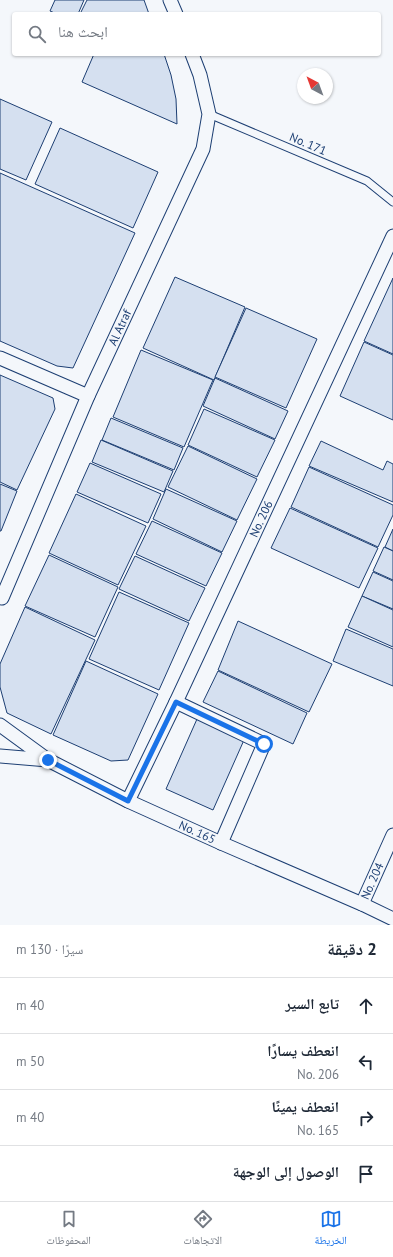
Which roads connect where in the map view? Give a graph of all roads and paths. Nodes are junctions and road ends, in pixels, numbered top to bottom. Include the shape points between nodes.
1 (170, 0) edge
2 (175, 12) edge
3 (193, 56) edge
4 (209, 114) junction
5 (393, 202) edge
6 (393, 236) edge
7 (0, 358) edge
8 (88, 396) junction
9 (1, 601) edge
10 (176, 702) junction
11 (0, 725) edge
12 (0, 756) edge
13 (48, 760) junction
14 (128, 801) junction
15 (393, 835) edge
16 (221, 844) junction
17 (362, 904) junction
18 (393, 919) edge

1 - 2 street
3 - 4 street, Al Atraf
4 - 5 lane, No. 171 via 367,181
4 - 8 street, Al Atraf via 204,149
6 - 10 street, No. 206
7 - 8 street
8 - 9 street, Al Atraf
10 - 14 street, No. 206
10 - 16 street via 264,744
11 - 13 street
12 - 13 street, No. 165
13 - 14 street, No. 165
14 - 16 street, No. 165
15 - 17 street, No. 204
16 - 17 street, No. 165
17 - 18 street, No. 165

